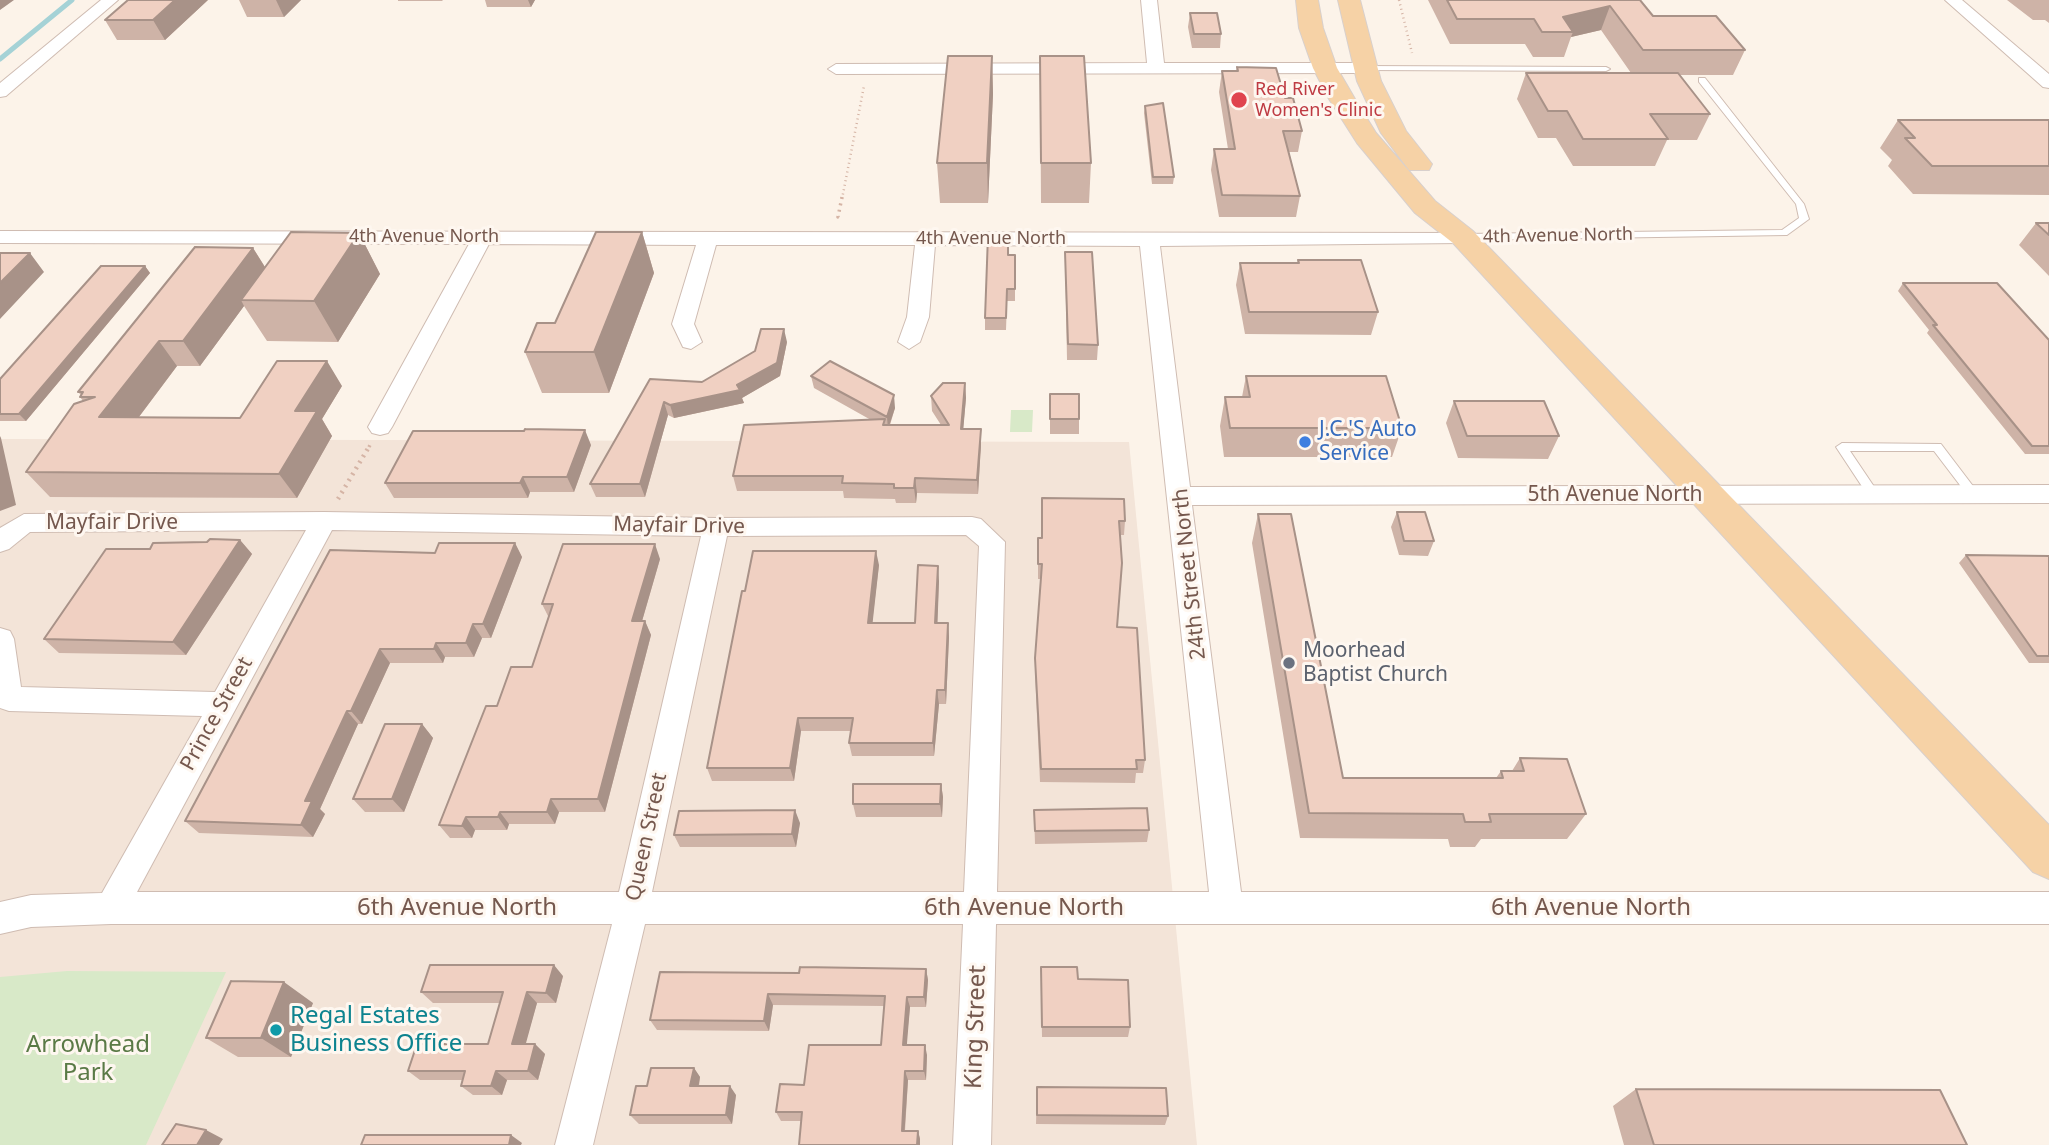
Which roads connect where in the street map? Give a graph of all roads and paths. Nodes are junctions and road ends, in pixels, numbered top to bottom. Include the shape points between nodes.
1 (110, 0) edge
2 (1149, 0) edge
3 (1307, 0) edge
4 (1349, 0) edge
5 (1399, 0) edge
6 (1953, 0) edge
7 (1156, 68) junction
8 (1325, 68) junction
9 (1364, 68) junction
10 (1414, 68) junction
11 (836, 69) dead end
12 (868, 69) junction
13 (1606, 69) dead end
14 (1702, 80) dead end
15 (2049, 83) edge
16 (0, 92) edge
17 (847, 220) dead end
18 (0, 237) edge
19 (483, 237) junction
20 (1463, 237) junction
21 (708, 238) junction
22 (926, 238) junction
23 (1149, 240) junction
24 (691, 342) dead end
25 (909, 342) dead end
26 (380, 428) joint
27 (1873, 494) junction
28 (1973, 494) junction
29 (2049, 494) edge
30 (1709, 495) junction
31 (1181, 496) junction
32 (324, 521) junction
33 (716, 527) junction
34 (0, 542) edge
35 (0, 639) edge
36 (222, 704) junction
37 (2049, 857) edge
38 (111, 908) junction
39 (632, 908) junction
40 (980, 908) junction
41 (1227, 908) junction
42 (2049, 908) edge
43 (0, 918) edge
44 (574, 1145) edge
45 (972, 1145) edge

1 - 16 street
2 - 7 street
3 - 8 main road
4 - 9 main road
5 - 10 path
6 - 15 street
7 - 8 street
7 - 12 street
8 - 9 street
8 - 20 main road via 1366,136 1425,206
9 - 10 lane
9 - 20 main road via 1394,133 1450,203
10 - 13 lane
11 - 12 street
12 - 17 path via 838,218
14 - 20 lane, 4th Avenue North via 1800,204 1804,219 1784,233
18 - 19 street, 4th Avenue North
19 - 21 street, 4th Avenue North
19 - 26 street
20 - 23 street, 4th Avenue North
20 - 30 main road
21 - 22 street, 4th Avenue North
21 - 24 street via 682,324
22 - 23 street, 4th Avenue North
22 - 25 street via 918,317
23 - 31 street, 24th Street North
26 - 32 path
27 - 28 street, 5th Avenue North
27 - 28 lane via 1842,447 1937,447
27 - 30 street, 5th Avenue North
28 - 29 street, 5th Avenue North
30 - 31 street, 5th Avenue North
30 - 37 main road
31 - 41 street, 24th Street North
32 - 33 street, Mayfair Drive
32 - 34 street, Mayfair Drive via 24,523
32 - 36 street, Prince Street
33 - 39 street, Queen Street
33 - 40 street, Mayfair Drive via 972,526 992,542
35 - 36 street via 9,699
36 - 38 street, Prince Street
38 - 39 street, 6th Avenue North
38 - 43 street, 6th Avenue North via 31,911
39 - 40 street, 6th Avenue North
39 - 44 street, Queen Street
40 - 41 street, 6th Avenue North
40 - 45 street, King Street
41 - 42 street, 6th Avenue North

